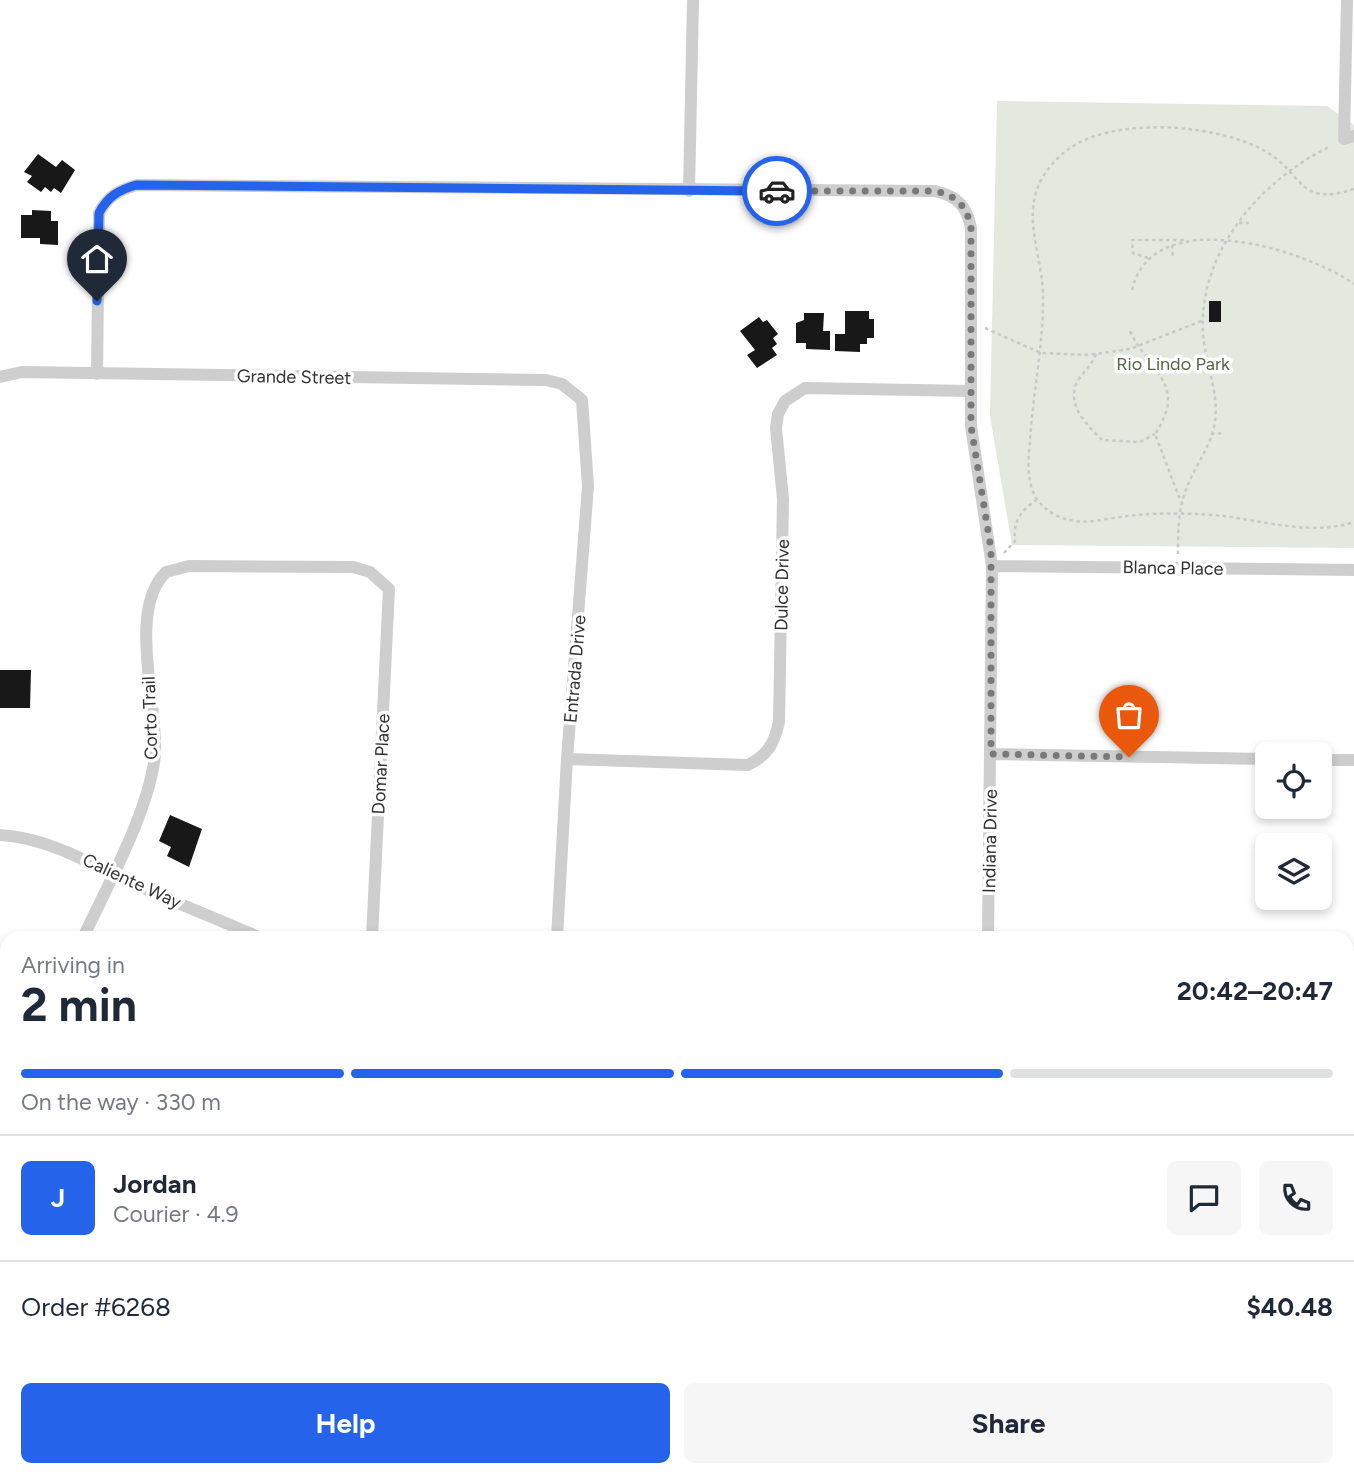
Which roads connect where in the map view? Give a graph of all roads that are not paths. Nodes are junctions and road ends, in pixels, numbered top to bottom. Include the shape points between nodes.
1 (693, 0) edge
2 (1347, 0) edge
3 (1349, 138) edge
4 (689, 191) junction
5 (97, 374) junction
6 (0, 377) edge
7 (970, 391) junction
8 (582, 400) joint
9 (992, 566) junction
10 (1354, 570) edge
11 (389, 589) joint
12 (991, 754) junction
13 (567, 759) junction
14 (1255, 759) edge
15 (1332, 760) edge
16 (1354, 760) edge
17 (0, 835) edge
18 (113, 874) junction
19 (86, 931) edge
20 (245, 931) edge
21 (372, 931) edge
22 (557, 931) edge
23 (988, 931) edge

1 - 4 street
2 - 3 street
4 - 5 street via 136,185 119,190 99,213
4 - 7 street, Indiana Drive via 935,191 961,202 971,228
5 - 6 street, Grande Street via 22,372
5 - 8 street, Grande Street via 546,380 562,384
7 - 9 street, Indiana Drive
7 - 13 street, Dulce Drive via 805,388 785,401 776,428 783,499 779,722 773,746 761,759 747,765
8 - 13 street, Entrada Drive via 588,486
9 - 10 street, Blanca Place
9 - 12 street, Indiana Drive
11 - 18 street, Corto Trail via 370,572 353,567 189,566 166,572 148,611 155,730 150,783
11 - 21 street, Domar Place
12 - 14 street
12 - 23 street, Indiana Drive
13 - 22 street, Entrada Drive
15 - 16 street
17 - 18 street, Caliente Way via 65,850
18 - 19 street, Corto Trail
18 - 20 street, Caliente Way

